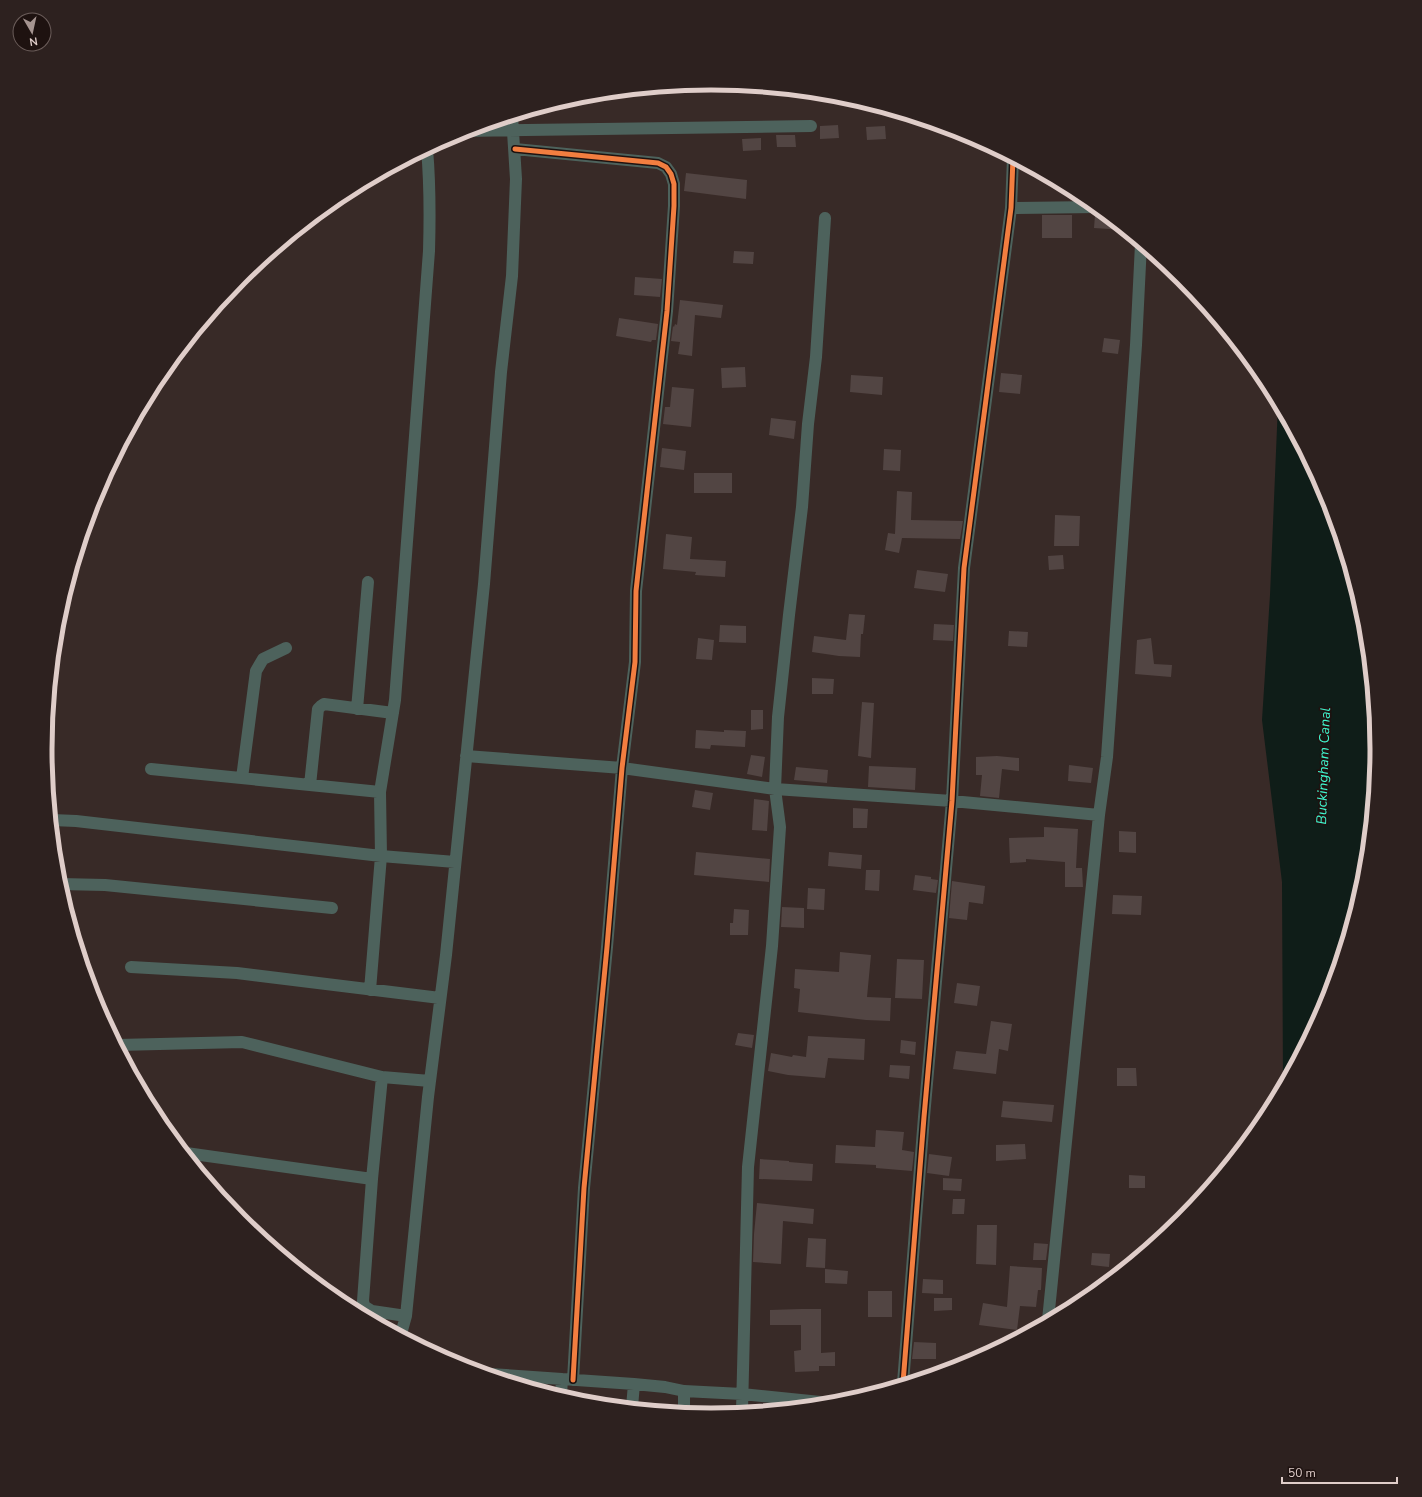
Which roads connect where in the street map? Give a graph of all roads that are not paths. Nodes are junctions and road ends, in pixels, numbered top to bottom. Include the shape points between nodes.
1 (512, 120) edge
2 (811, 126) dead end
3 (482, 131) edge
4 (513, 131) junction
5 (515, 149) junction
6 (427, 154) edge
7 (1013, 163) edge
8 (1086, 207) edge
9 (1011, 208) junction
10 (825, 218) dead end
11 (1141, 249) edge
12 (368, 582) dead end
13 (286, 648) dead end
14 (357, 709) junction
15 (393, 713) junction
16 (466, 756) junction
17 (622, 768) junction
18 (152, 769) dead end
19 (242, 778) junction
20 (310, 785) junction
21 (775, 789) junction
22 (380, 792) junction
23 (952, 801) junction
24 (1099, 815) junction
25 (56, 820) edge
26 (381, 856) junction
27 (455, 862) junction
28 (67, 884) edge
29 (332, 908) dead end
30 (131, 968) dead end
31 (370, 990) junction
32 (440, 998) junction
33 (123, 1045) edge
34 (382, 1078) junction
35 (430, 1081) junction
36 (191, 1154) edge
37 (372, 1179) junction
38 (1049, 1314) edge
39 (406, 1316) junction
40 (402, 1330) edge
41 (507, 1375) edge
42 (903, 1379) edge
43 (567, 1380) junction
44 (634, 1384) junction
45 (563, 1390) edge
46 (684, 1391) junction
47 (742, 1394) junction
48 (806, 1401) edge
49 (632, 1403) edge
50 (684, 1407) edge
51 (742, 1407) edge

1 - 4 street
2 - 4 street
3 - 4 street
4 - 5 street
5 - 16 street via 512,276
5 - 17 street via 658,163 666,167 674,184 667,311 636,591 635,662
6 - 15 street via 430,188 429,251
7 - 9 street
8 - 9 street
9 - 23 street via 964,568
10 - 21 street via 816,357 802,507 778,717
11 - 24 street via 1108,750
12 - 14 street
13 - 19 street via 263,659 256,671
14 - 15 street
14 - 20 street via 324,704 318,710
15 - 22 street
16 - 17 street
16 - 27 street
17 - 21 street
17 - 43 street
18 - 19 street
19 - 20 street
20 - 22 street
21 - 23 street
21 - 47 street via 780,827 772,946 748,1166
22 - 26 street
23 - 24 street
23 - 42 street
24 - 38 street
25 - 26 street
26 - 27 street
26 - 31 street
27 - 32 street
28 - 29 street via 105,885
30 - 31 street via 237,973
31 - 32 street
32 - 35 street
33 - 34 street via 242,1042
34 - 35 street
34 - 37 street
35 - 39 street
36 - 37 street
37 - 39 street via 364,1306 372,1311
39 - 40 street
41 - 43 street
43 - 44 street
43 - 45 street
44 - 46 street
44 - 49 street
46 - 47 street
46 - 50 street
47 - 48 street
47 - 51 street

